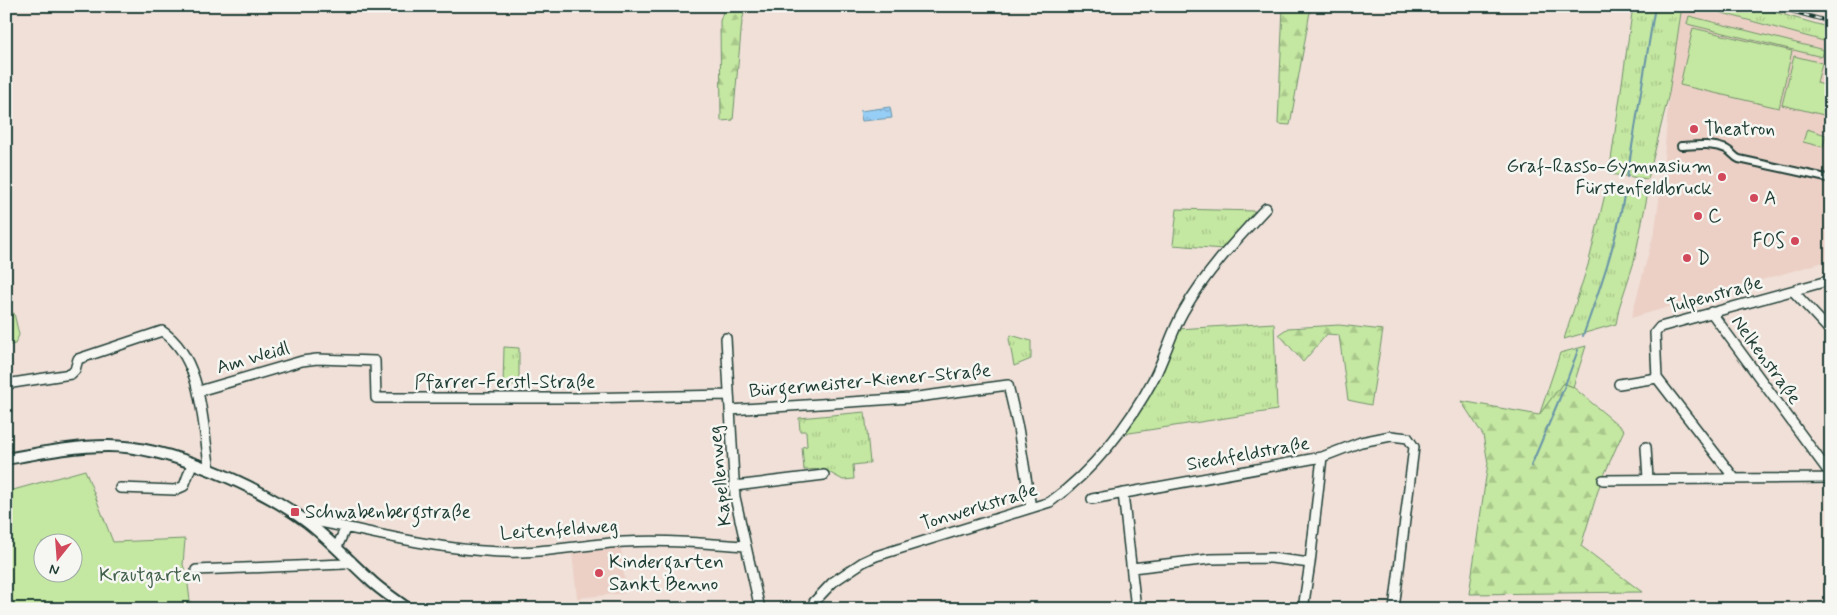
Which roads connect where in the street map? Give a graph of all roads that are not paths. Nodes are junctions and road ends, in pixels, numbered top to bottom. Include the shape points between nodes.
1 (1681, 146) dead end
2 (1831, 179) edge
3 (1266, 208) dead end
4 (1831, 280) edge
5 (1793, 290) junction
6 (1711, 312) junction
7 (1831, 332) edge
8 (726, 338) dead end
9 (317, 359) joint
10 (1657, 378) junction
11 (6, 384) edge
12 (1619, 384) dead end
13 (199, 391) junction
14 (729, 395) junction
15 (730, 410) junction
16 (1646, 447) dead end
17 (1322, 457) junction
18 (6, 459) edge
19 (192, 464) junction
20 (210, 470) junction
21 (824, 475) dead end
22 (1831, 477) edge
23 (1648, 479) junction
24 (1735, 479) junction
25 (1603, 480) dead end
26 (735, 486) junction
27 (120, 488) dead end
28 (1123, 493) junction
29 (1092, 499) dead end
30 (1031, 508) junction
31 (307, 522) junction
32 (346, 527) junction
33 (745, 546) junction
34 (337, 548) junction
35 (351, 561) junction
36 (1310, 563) junction
37 (1132, 568) junction
38 (196, 570) dead end
39 (408, 609) edge
40 (760, 609) edge
41 (812, 609) edge
42 (1136, 609) edge
43 (1303, 609) edge
44 (1394, 609) edge

1 - 2 street via 1707,144 1726,149 1740,159
3 - 30 street, Tonwerkstraße via 1196,292 1176,326 1155,376 1118,435 1064,492 1050,502
4 - 5 street, Tulpenstraße
5 - 6 street, Tulpenstraße
5 - 7 street
6 - 10 street, Tulpenstraße via 1660,327 1655,333
6 - 22 street, Nelkenstraße
8 - 14 street, Kapellenweg
9 - 13 street, Am Weidl
9 - 14 street, Pfarrer-Ferstl-Straße via 375,361 376,398
10 - 12 street
10 - 24 street
11 - 13 street via 71,374 78,359 162,331 187,362
13 - 20 street
14 - 15 street, Kapellenweg
15 - 26 street, Kapellenweg
15 - 30 street, Bürgermeister-Kiener-Straße via 910,398 1008,385
16 - 23 street
17 - 28 street, Siechfeldstraße
17 - 36 street
17 - 44 street, Siechfeldstraße via 1361,442 1391,436 1408,438 1414,447
18 - 19 street via 70,448 108,446 150,451
19 - 20 street
19 - 27 street via 184,486 175,490
20 - 31 street
21 - 26 street
22 - 24 street
23 - 24 street
23 - 25 street
26 - 33 street, Kapellenweg
28 - 29 street, Siechfeldstraße
28 - 37 street
30 - 41 street, Tonwerkstraße via 876,556 832,582 814,602
31 - 32 street, Leitenfeldweg
31 - 34 street
32 - 33 street, Leitenfeldweg via 478,550 522,552 663,541
32 - 34 street
33 - 40 street, Kapellenweg
34 - 35 street
35 - 38 street via 344,564
35 - 39 street
36 - 37 street via 1271,558 1210,559
36 - 43 street
37 - 42 street

